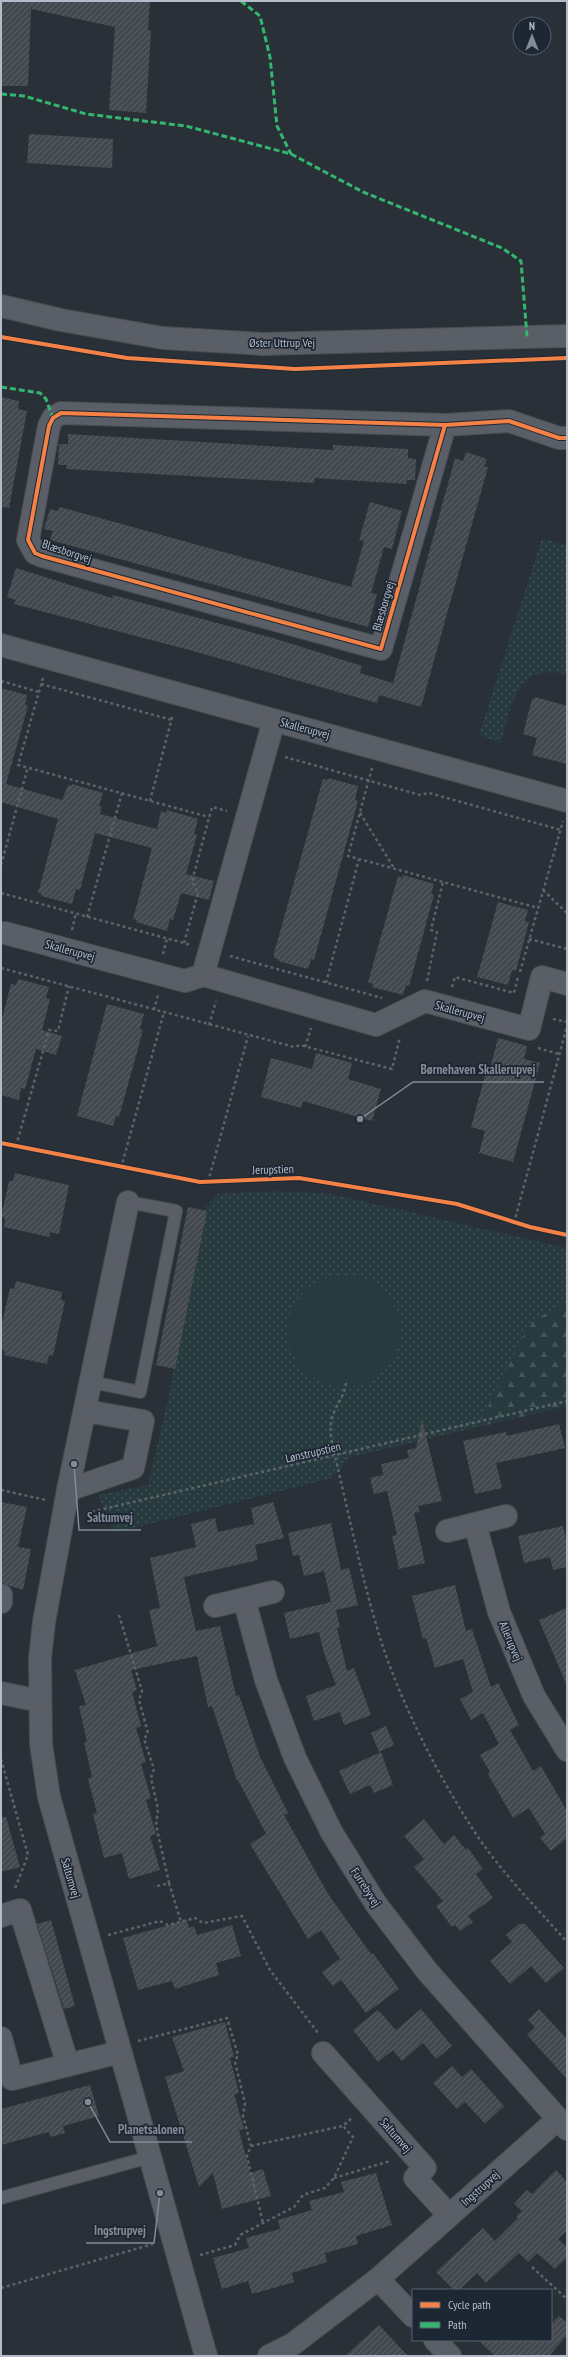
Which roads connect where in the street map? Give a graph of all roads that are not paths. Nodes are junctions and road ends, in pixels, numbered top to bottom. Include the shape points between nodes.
1 (1, 306) edge
2 (567, 336) edge
3 (445, 425) junction
4 (567, 438) edge
5 (1, 645) edge
6 (274, 720) junction
7 (565, 810) edge
8 (5, 933) dead end
9 (213, 978) junction
10 (567, 984) edge
11 (128, 1202) joint
12 (92, 1382) junction
13 (86, 1411) junction
14 (66, 1503) junction
15 (506, 1516) dead end
16 (475, 1524) junction
17 (447, 1531) dead end
18 (273, 1592) dead end
19 (1, 1596) edge
20 (244, 1599) junction
21 (1, 1602) edge
22 (215, 1606) dead end
23 (1, 1693) edge
24 (40, 1701) junction
25 (567, 1750) edge
26 (1, 1916) edge
27 (1, 2038) edge
28 (119, 2049) junction
29 (324, 2053) road end
30 (68, 2065) junction
31 (562, 2124) edge
32 (150, 2157) junction
33 (1, 2198) edge
34 (449, 2215) junction
35 (378, 2279) junction
36 (412, 2315) edge
37 (436, 2341) edge
38 (206, 2356) edge
39 (268, 2356) edge
40 (450, 2356) edge

1 - 2 street, Øster Uttrup Vej via 61,320 178,339 263,344
3 - 3 street, Blæsborgvej via 381,649 42,556 35,553 28,540 49,426 53,418 61,413
3 - 4 street, Blæsborgvej via 509,421
5 - 6 street, Skallerupvej
6 - 7 street, Skallerupvej via 377,749
6 - 9 street, Skallerupvej via 210,951
8 - 9 street, Skallerupvej via 185,982
9 - 10 street, Skallerupvej via 376,1025 425,1001 529,1029 542,978
11 - 12 street, Saltumvej
11 - 12 lane via 176,1211 140,1392
12 - 13 street, Saltumvej
13 - 14 street, Saltumvej
13 - 14 street via 143,1421 133,1468
14 - 24 street, Saltumvej via 44,1622 40,1658
15 - 16 street
16 - 17 street
16 - 25 street, Allerupvej via 499,1612 534,1696
18 - 20 street
19 - 21 street
20 - 22 street
20 - 31 street, Furrebyvej via 271,1694 295,1758 332,1833 376,1904 427,1971
23 - 24 street
24 - 28 street, Saltumvej via 41,1744 48,1797
26 - 30 street via 20,1910
27 - 30 street via 12,2079
28 - 30 street
28 - 32 street, Saltumvej
29 - 34 street, Saltumvej via 425,2168 415,2178
31 - 34 street, Ingstrupvej
32 - 33 lane
32 - 38 street, Saltumvej
34 - 35 street, Ingstrupvej
35 - 36 street
35 - 39 street, Ingstrupvej via 293,2344
37 - 40 street

